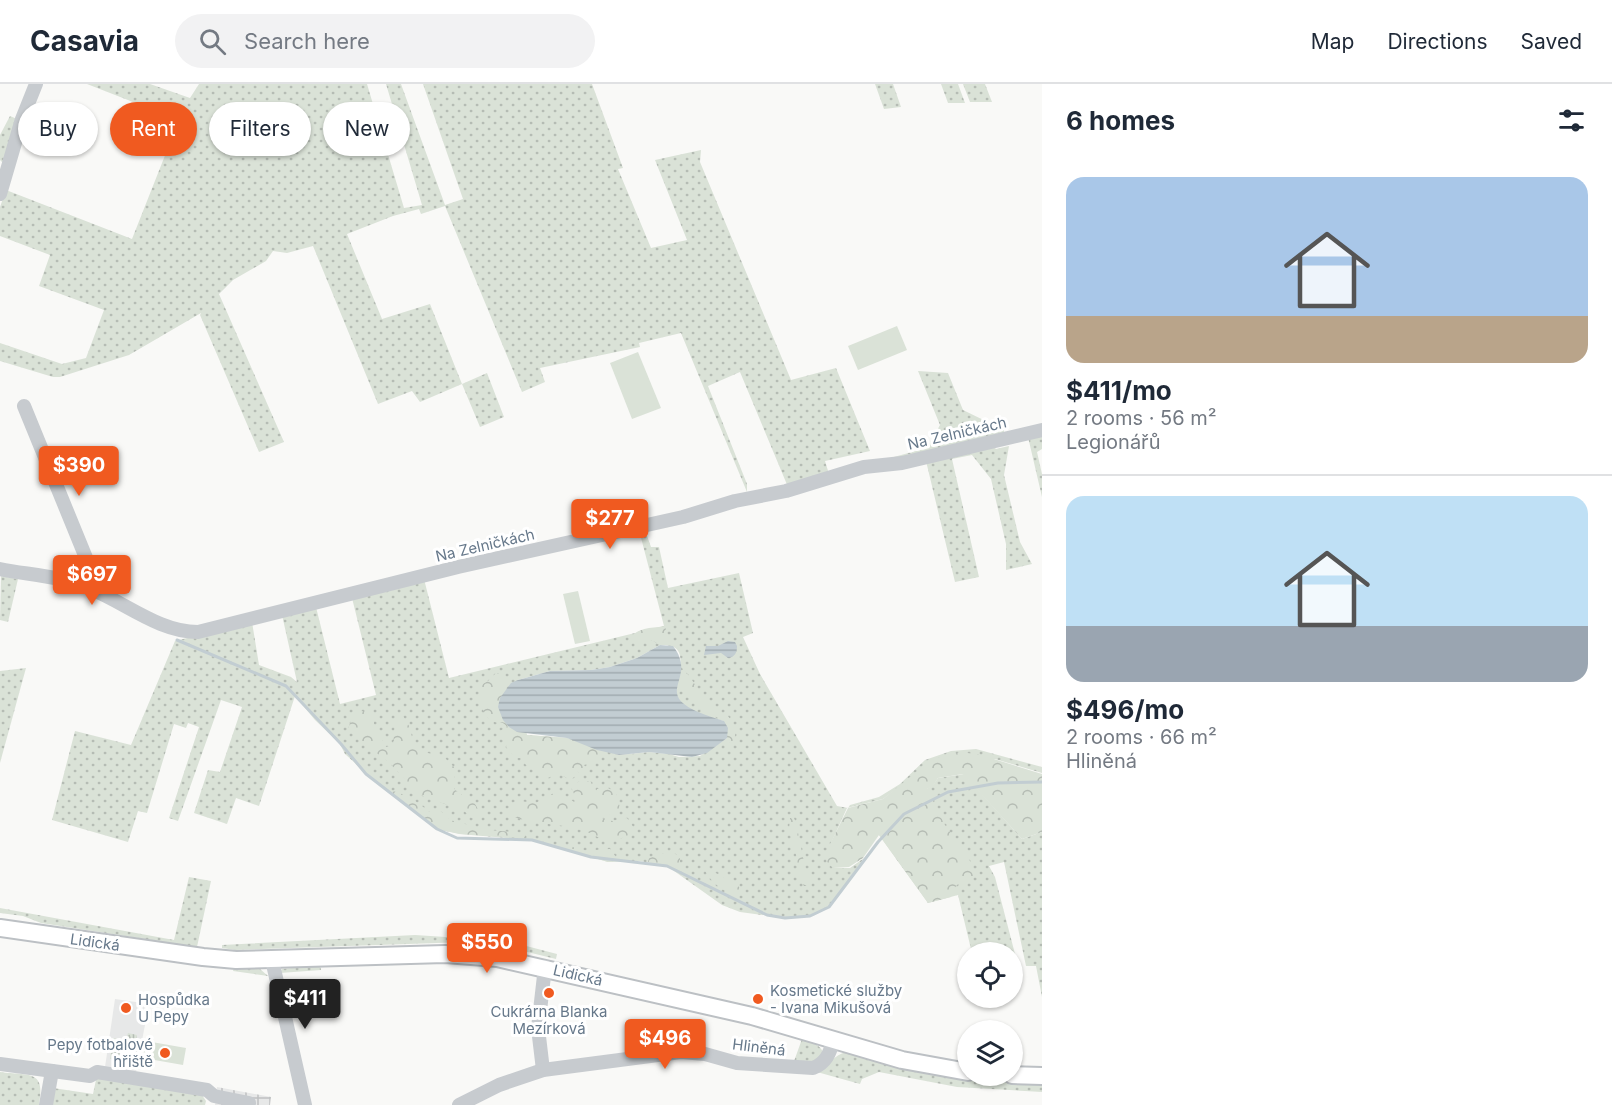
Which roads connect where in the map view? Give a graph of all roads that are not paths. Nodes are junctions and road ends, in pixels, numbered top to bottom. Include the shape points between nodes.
1 (36, 84) edge
2 (0, 194) edge
3 (24, 415) dead end
4 (1037, 431) edge
5 (0, 569) edge
6 (91, 588) junction
7 (0, 928) edge
8 (273, 960) junction
9 (545, 968) junction
10 (834, 1041) junction
11 (0, 1064) edge
12 (543, 1070) junction
13 (957, 1070) edge
14 (52, 1071) junction
15 (1023, 1075) edge
16 (1038, 1076) edge
17 (214, 1100) edge
18 (249, 1103) dead end
19 (46, 1105) edge
20 (305, 1105) edge
21 (459, 1105) edge

1 - 2 street
3 - 6 street via 92,570
4 - 6 street, Na Zelničkách via 902,463 864,467 683,517 458,567 205,631 172,629
5 - 6 street, Na Zelničkách
7 - 8 main road, Lidická via 203,957
8 - 9 main road, Lidická via 445,954 497,958
8 - 20 street
9 - 10 main road, Lidická via 752,1016
9 - 12 street via 538,1028
10 - 12 street, Hliněná via 824,1062 806,1069 732,1062 690,1051
10 - 13 main road, Lidická
11 - 14 street
12 - 21 street, Hliněná via 499,1085
14 - 17 street via 90,1076 97,1072 207,1090
14 - 19 street
15 - 16 main road
17 - 18 street

